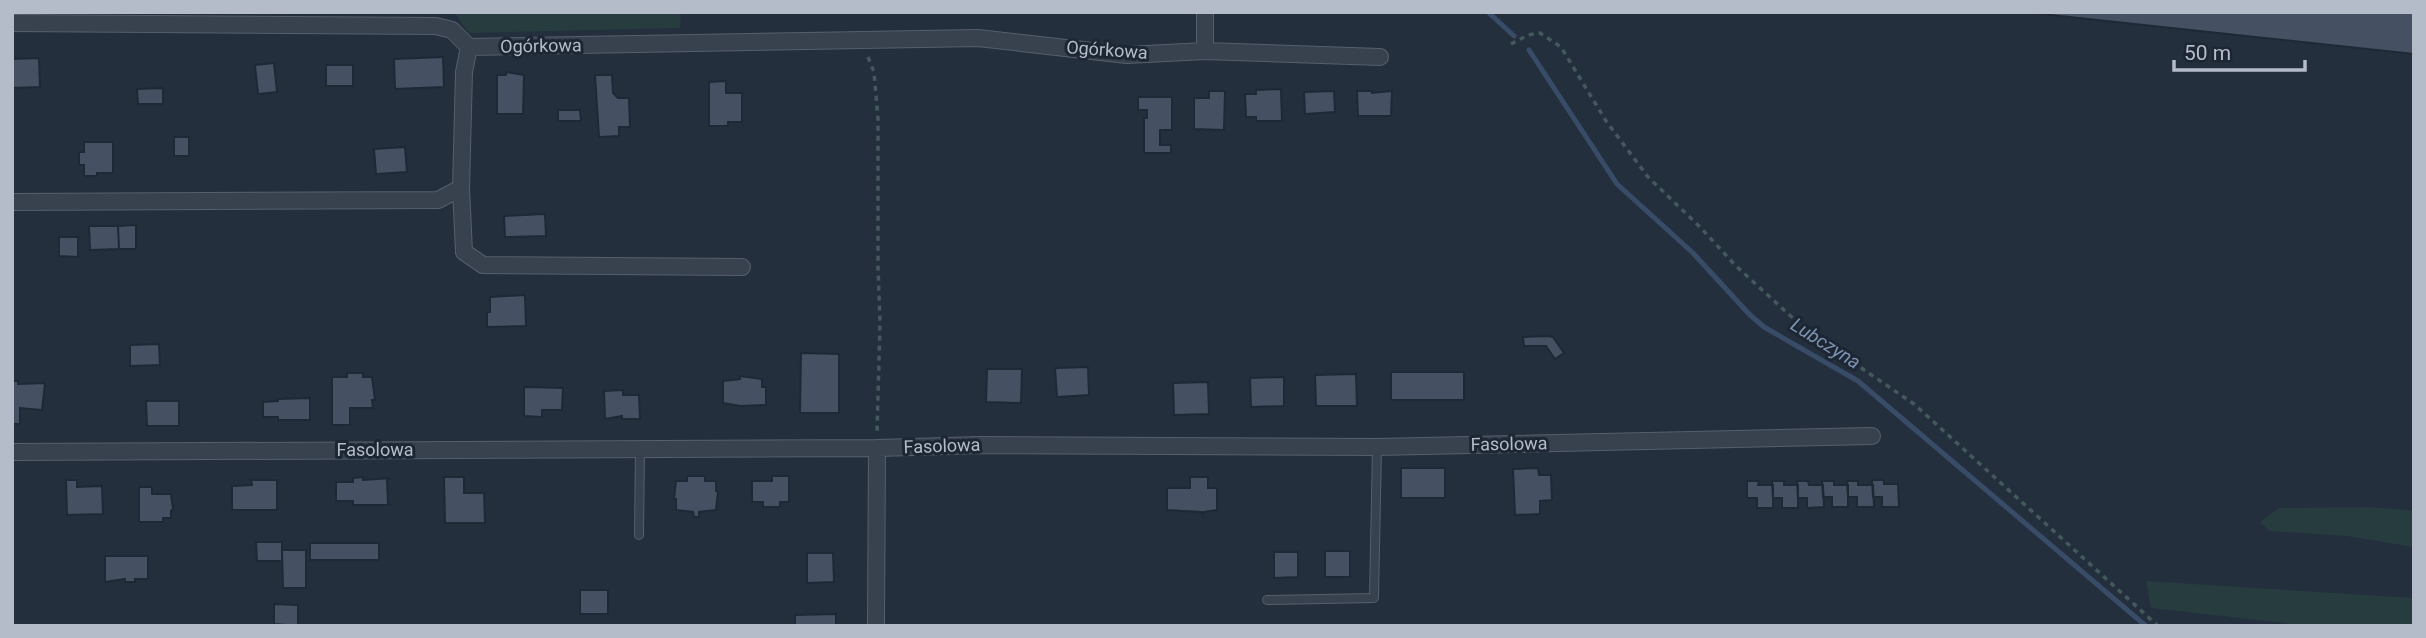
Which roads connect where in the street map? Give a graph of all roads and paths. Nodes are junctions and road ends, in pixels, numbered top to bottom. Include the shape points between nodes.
1 (1205, 12) edge
2 (12, 23) edge
3 (859, 40) junction
4 (1511, 44) dead end
5 (469, 47) junction
6 (1205, 51) junction
7 (1380, 57) dead end
8 (461, 188) junction
9 (12, 202) edge
10 (742, 267) dead end
11 (1872, 436) dead end
12 (1377, 447) junction
13 (877, 448) junction
14 (640, 449) junction
15 (12, 453) edge
16 (639, 535) dead end
17 (1267, 600) dead end
18 (876, 626) edge
19 (2158, 626) edge

1 - 6 street
2 - 5 street via 436,26 452,30
3 - 5 street, Ogórkowa
3 - 6 street, Ogórkowa via 978,38 1127,55
3 - 13 path via 874,72 878,119
4 - 19 path via 1540,33 1561,47 1606,121 1648,177 1736,266 1807,331 1914,404
5 - 8 street via 464,72
6 - 7 street, Ogórkowa
8 - 9 street via 438,200
8 - 10 street via 464,252 483,265
11 - 12 street, Fasolowa
12 - 13 street, Fasolowa
12 - 17 lane via 1374,598
13 - 14 street, Fasolowa
13 - 18 street
14 - 15 street, Fasolowa
14 - 16 lane

